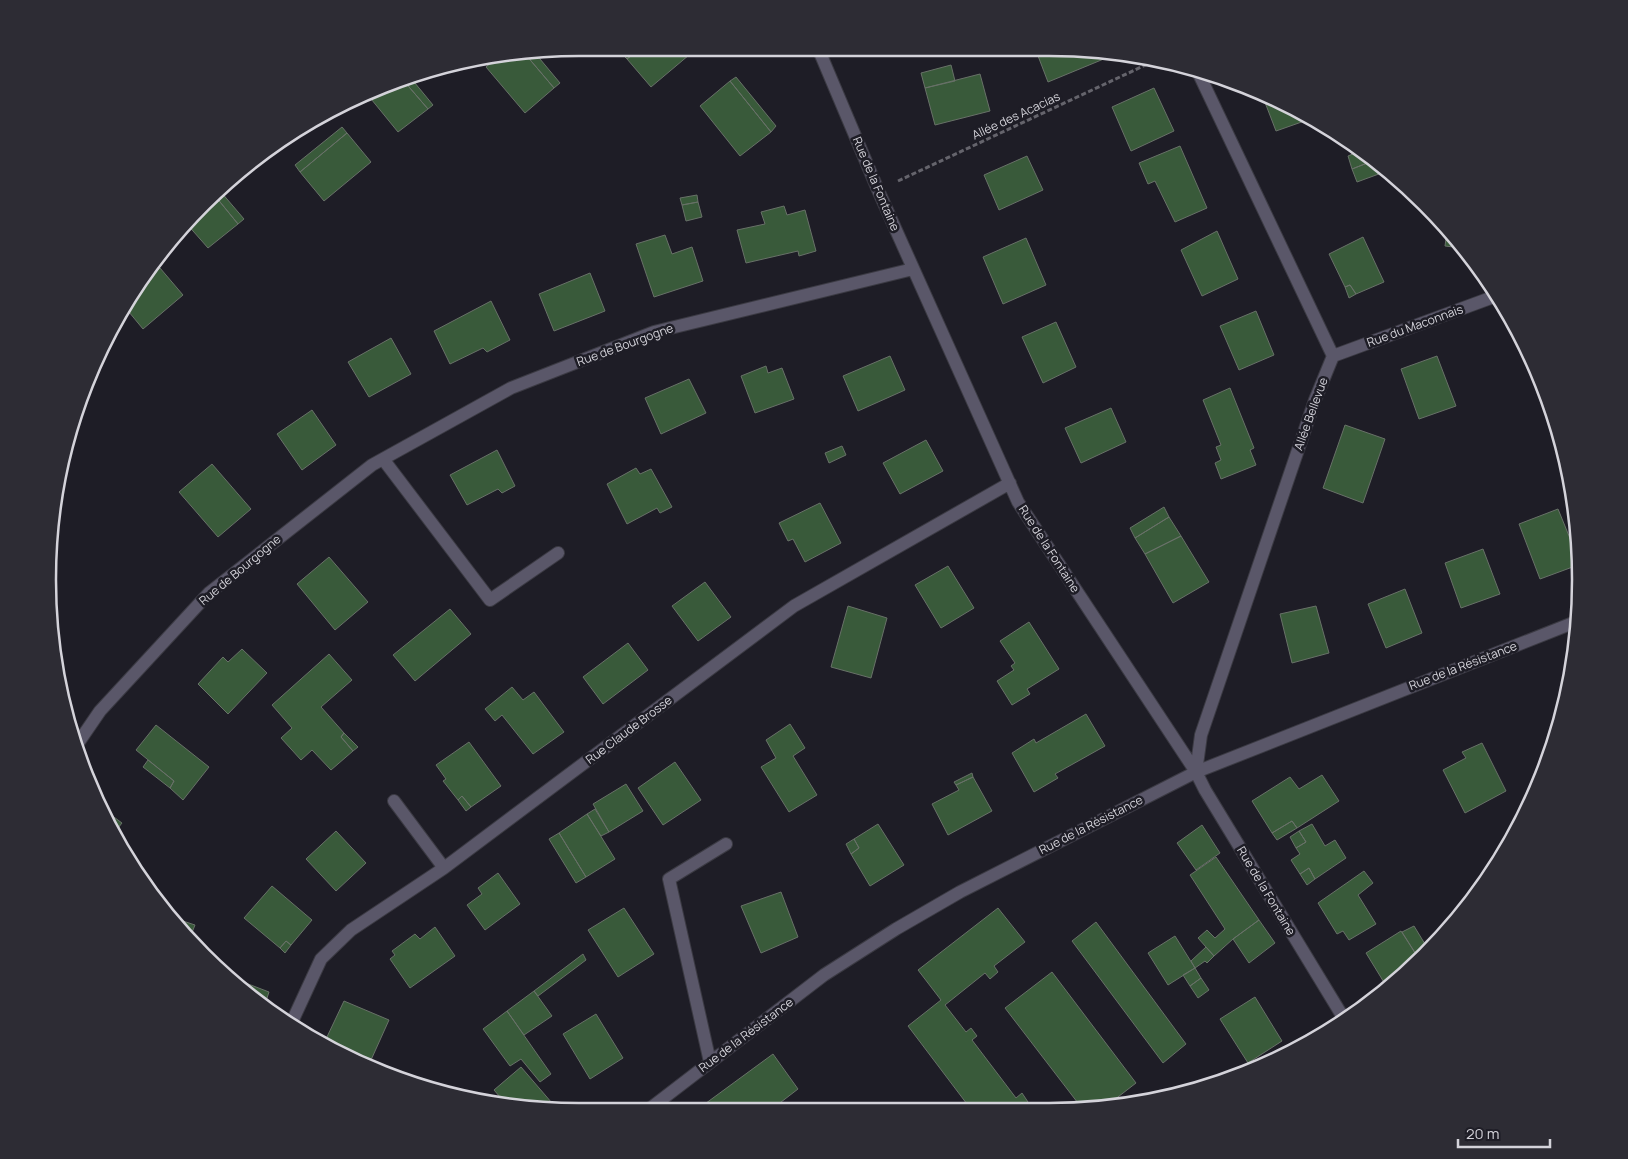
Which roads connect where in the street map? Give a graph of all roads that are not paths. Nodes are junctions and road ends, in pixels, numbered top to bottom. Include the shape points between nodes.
1 (821, 56) edge
2 (1201, 79) edge
3 (913, 269) junction
4 (1490, 298) edge
5 (1333, 356) junction
6 (383, 459) junction
7 (1010, 483) junction
8 (558, 553) dead end
9 (1570, 624) edge
10 (81, 739) edge
11 (1196, 772) junction
12 (394, 802) dead end
13 (726, 844) dead end
14 (444, 868) junction
15 (1341, 1014) edge
16 (294, 1018) edge
17 (710, 1062) junction
18 (657, 1103) edge

1 - 3 street, Rue de la Fontaine
2 - 5 street
3 - 6 street, Rue de Bourgogne via 654,332 511,388
3 - 7 street, Rue de la Fontaine
4 - 5 street, Rue du Maconnais
5 - 11 street, Allée Bellevue via 1201,734
6 - 8 street via 490,600
6 - 10 street, Rue de Bourgogne via 209,593 100,711
7 - 11 street, Rue de la Fontaine via 1018,502
7 - 14 street, Rue Claude Brosse via 794,606
9 - 11 street, Rue de la Résistance
11 - 15 street, Rue de la Fontaine
11 - 17 street, Rue de la Résistance via 960,892 896,929 824,975
12 - 14 street
13 - 17 street via 669,879
14 - 16 street, Rue Claude Brosse via 351,930 321,958
17 - 18 street, Rue de la Résistance

